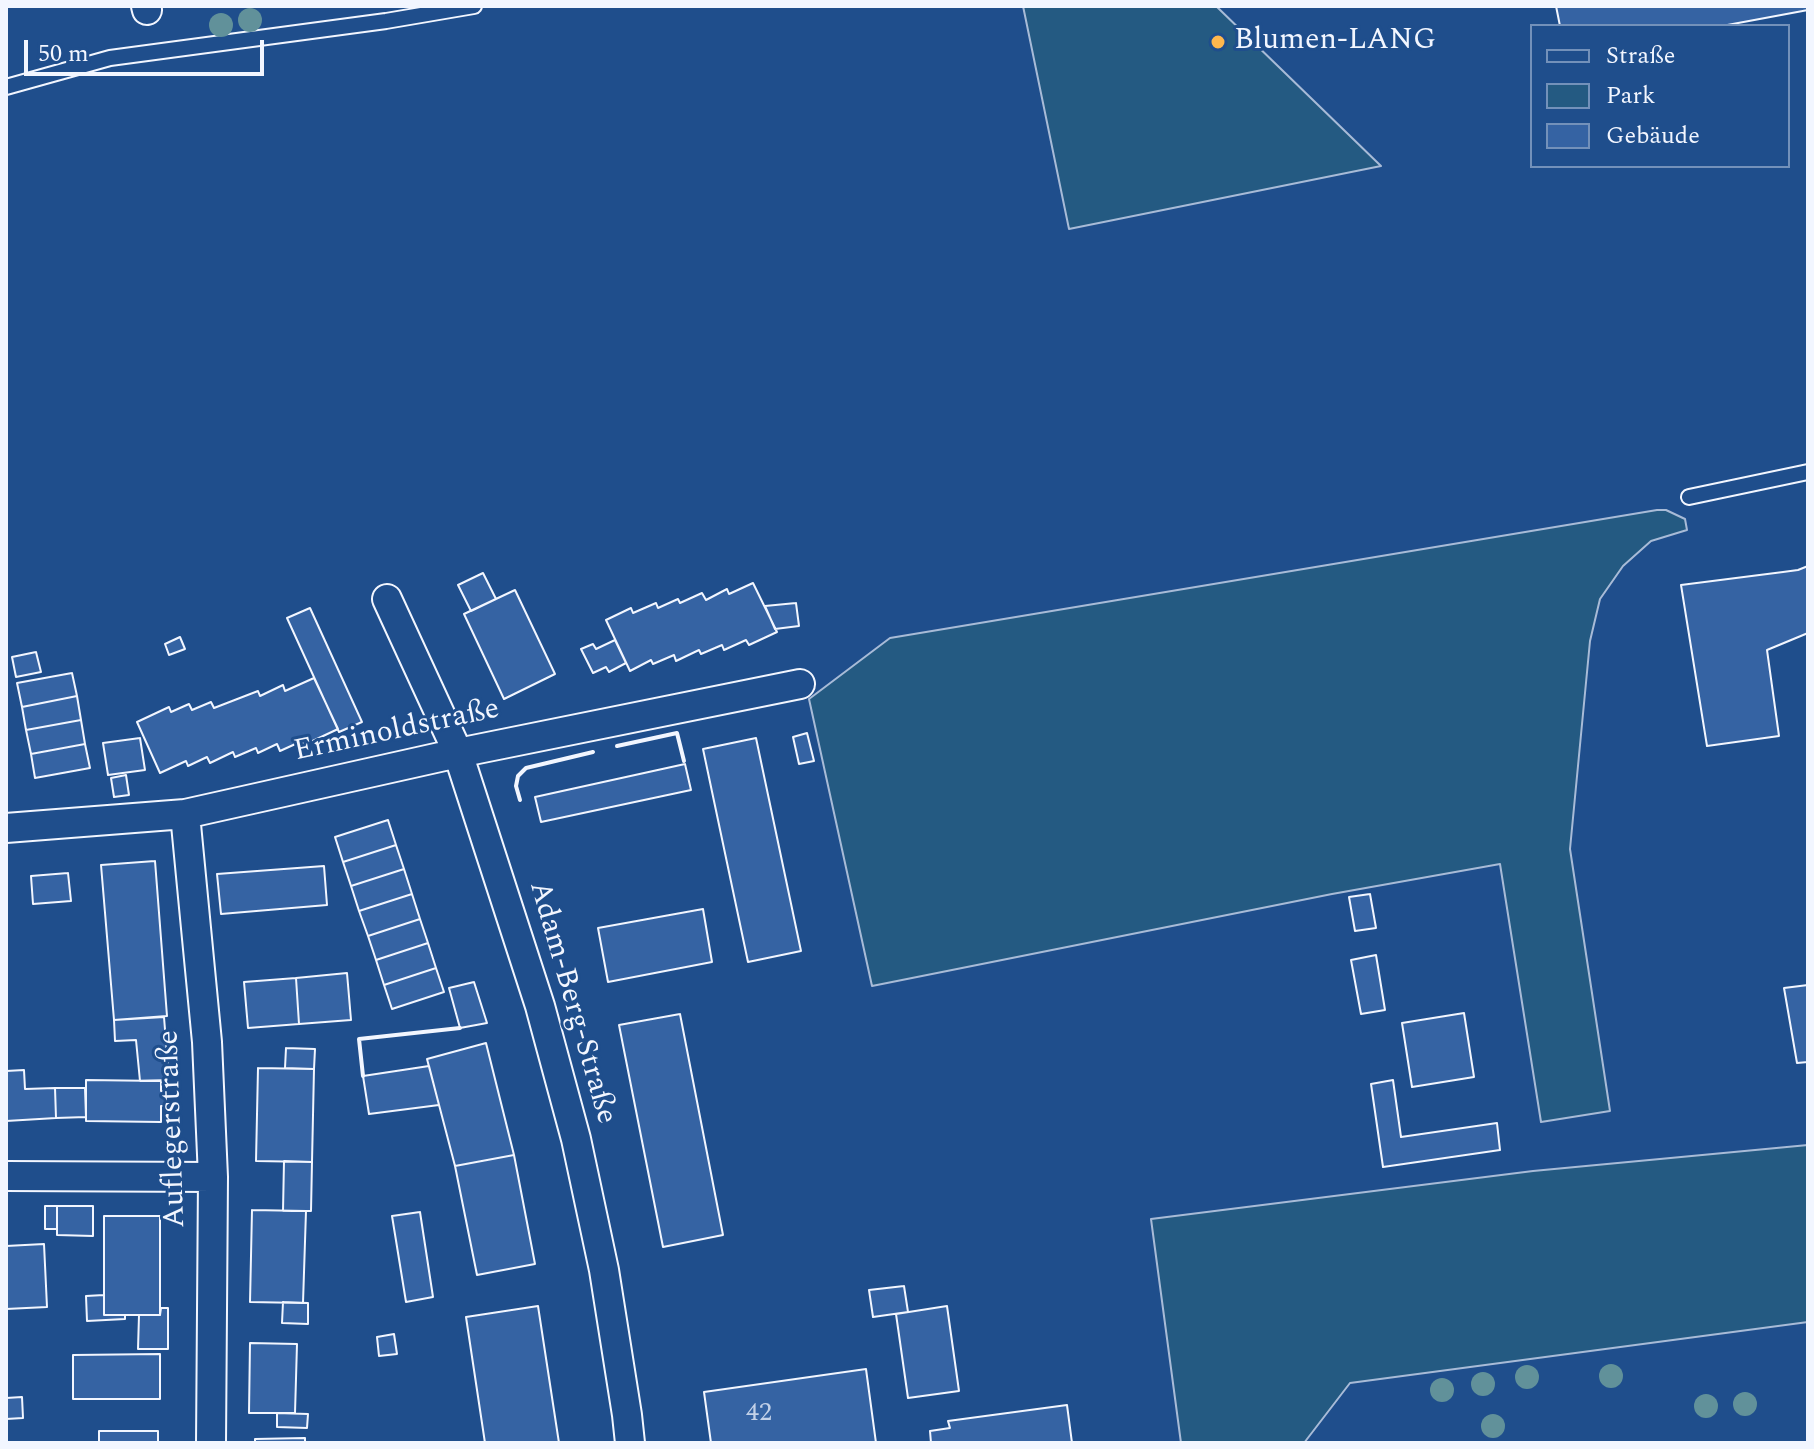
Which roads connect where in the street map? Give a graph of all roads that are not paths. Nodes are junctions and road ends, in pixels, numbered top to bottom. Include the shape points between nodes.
1 (474, 6) edge
2 (6, 87) edge
3 (1808, 472) edge
4 (1689, 497) dead end
5 (387, 599) dead end
6 (800, 684) dead end
7 (458, 753) junction
8 (185, 814) junction
9 (6, 828) edge
10 (6, 1176) edge
11 (213, 1177) junction
12 (211, 1443) edge
13 (630, 1443) edge

1 - 2 lane via 110,58
3 - 4 lane
5 - 7 street, Adam-Berg-Straße
6 - 7 street, Erminoldstraße
7 - 8 street, Erminoldstraße
7 - 13 street, Adam-Berg-Straße via 540,1006 576,1139 604,1270
8 - 9 street, Erminoldstraße
8 - 11 street, Auflegerstraße via 207,1042
10 - 11 street
11 - 12 street, Auflegerstraße

